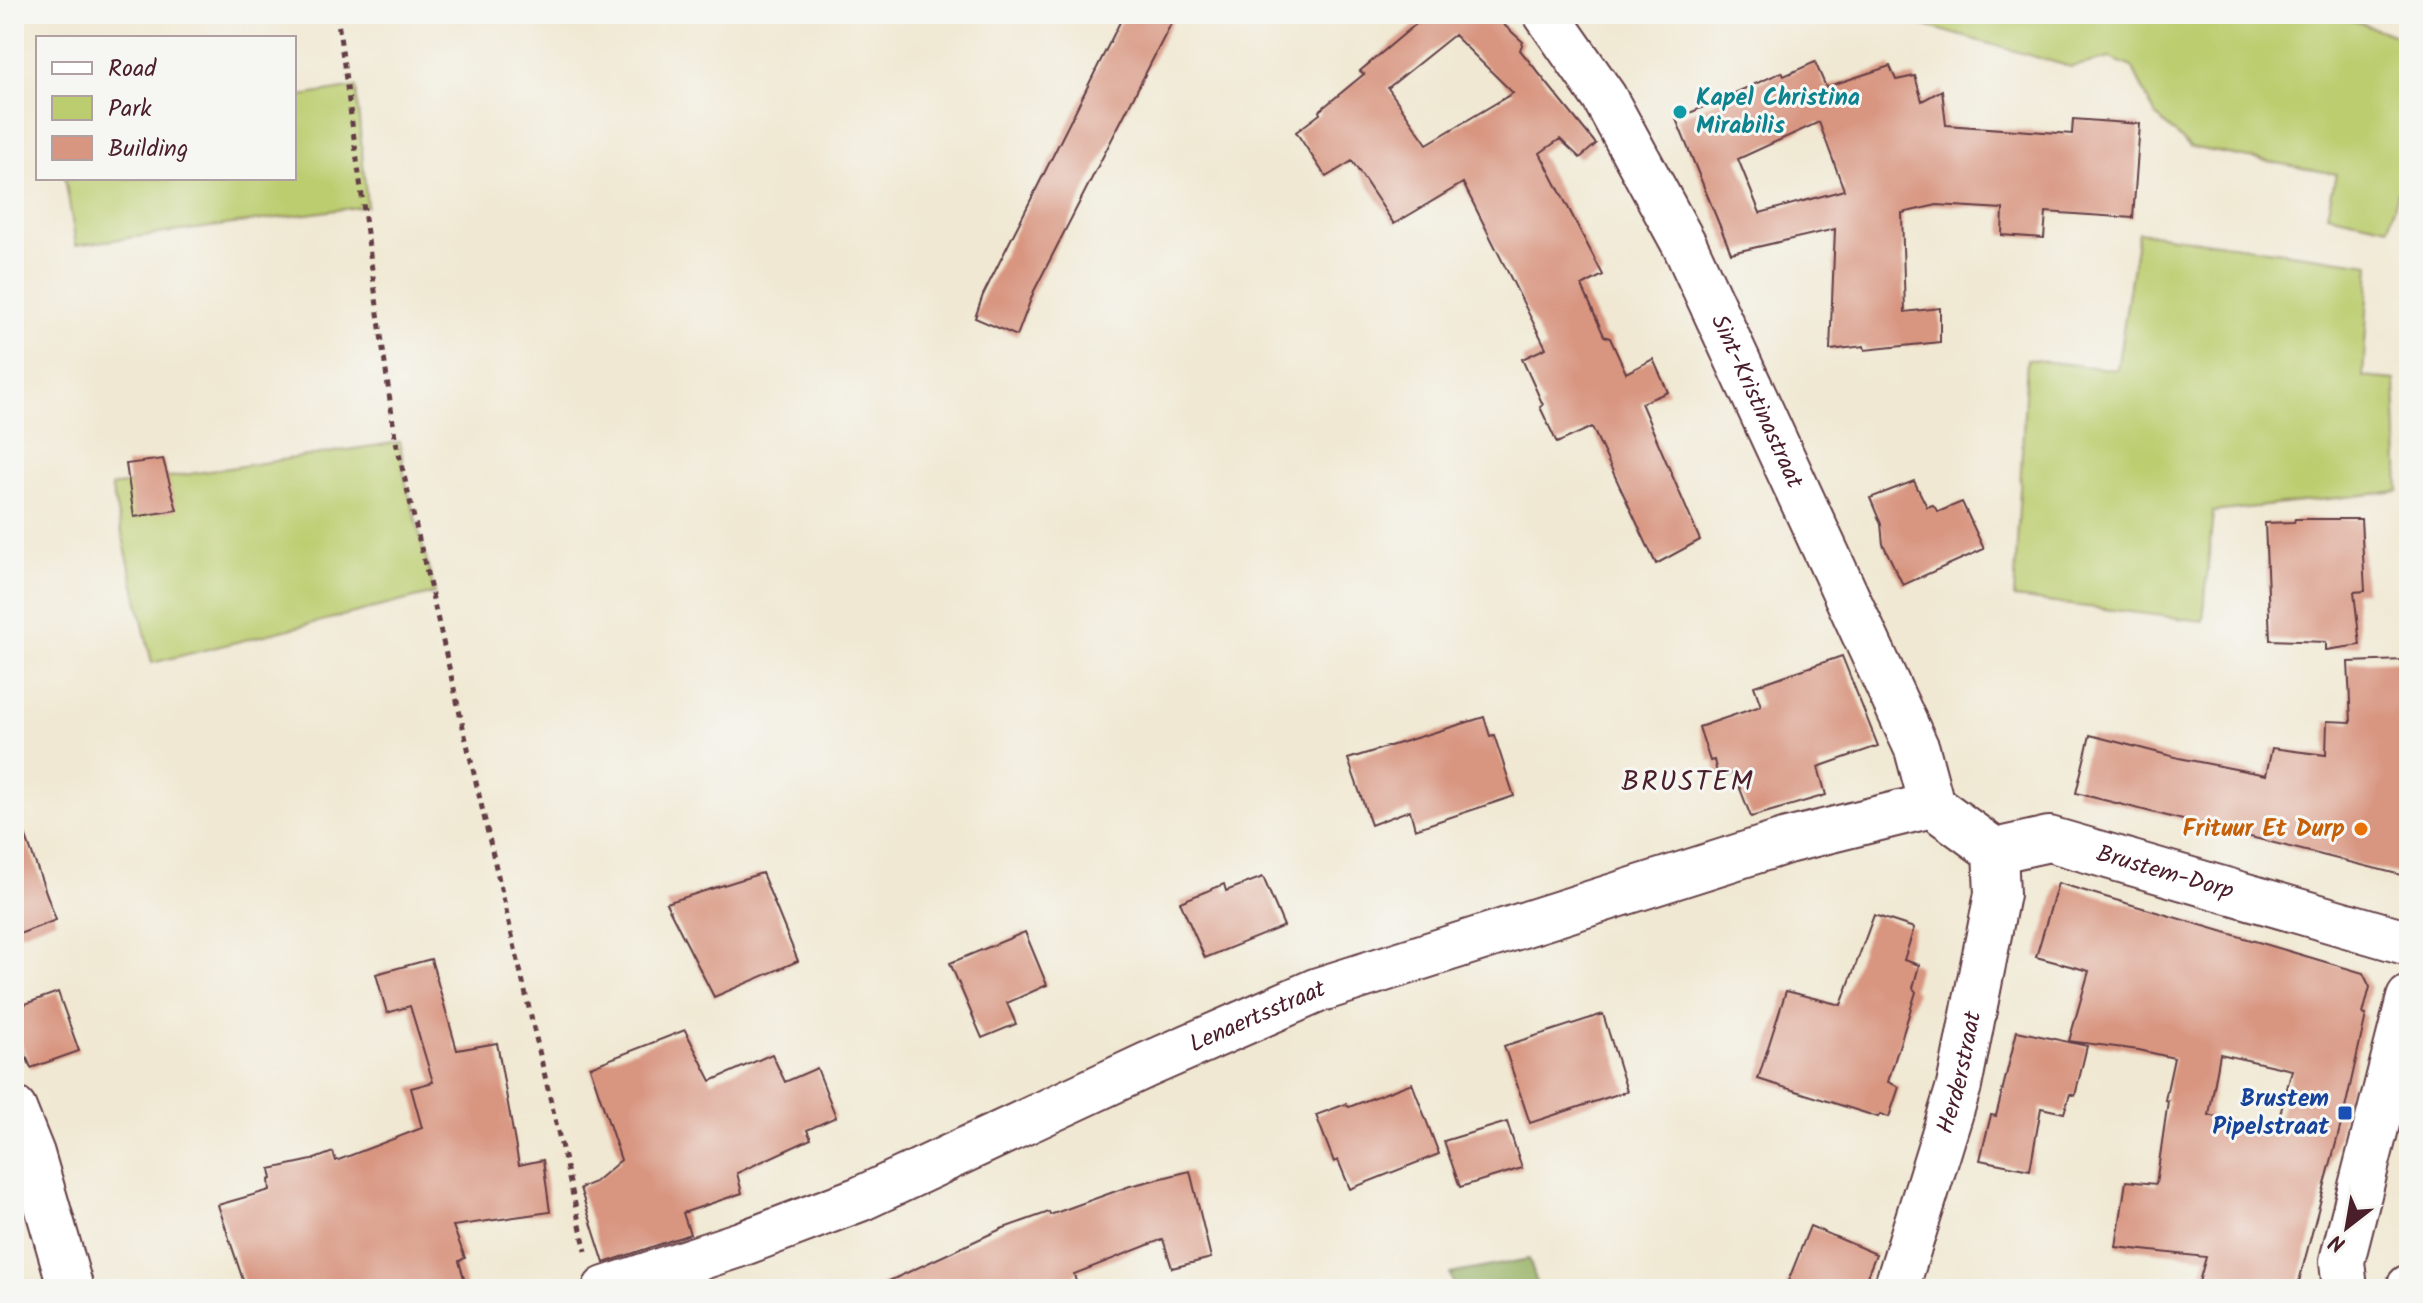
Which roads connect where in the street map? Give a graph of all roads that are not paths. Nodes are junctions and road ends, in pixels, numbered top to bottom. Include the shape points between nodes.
1 (1546, 14) edge
2 (1932, 805) junction
3 (1995, 851) junction
4 (2409, 943) edge
5 (2409, 998) edge
6 (14, 1109) edge
7 (596, 1274) edge
8 (71, 1289) edge
9 (1896, 1289) edge
10 (2345, 1289) edge

1 - 2 street, Sint-Kristinastraat via 1604,97 1685,246 1917,749
2 - 3 street
2 - 7 street, Lenaertsstraat via 1787,841 1318,990 860,1199 741,1244
3 - 4 street, Brustem-Dorp via 2049,839
3 - 9 street, Herderstraat via 1997,894 1959,1086
5 - 10 street via 2342,1261
6 - 8 street

